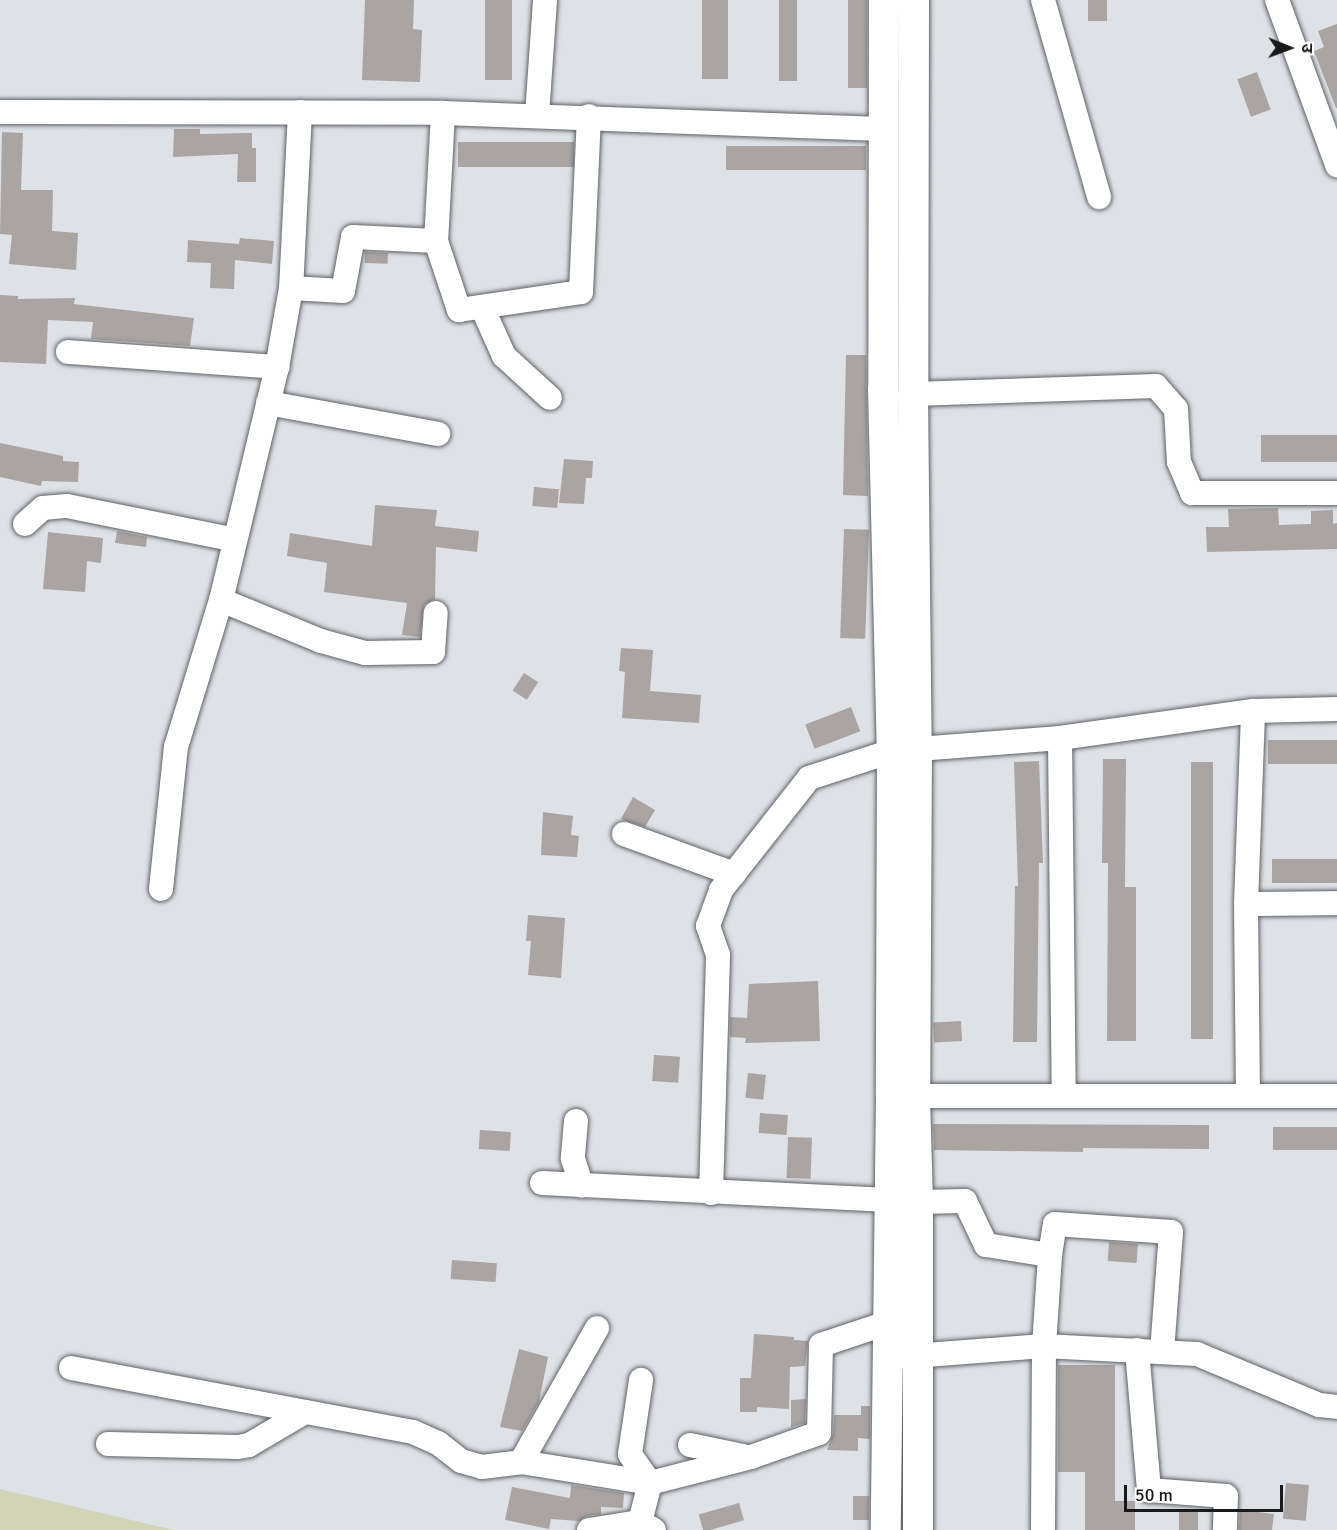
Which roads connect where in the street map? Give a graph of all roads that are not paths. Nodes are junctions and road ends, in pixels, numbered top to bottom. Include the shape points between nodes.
1 (545, 0) edge
2 (884, 0) edge
3 (914, 0) edge
4 (1043, 0) edge
5 (1277, 0) edge
6 (0, 112) edge
7 (300, 112) junction
8 (443, 112) junction
9 (537, 115) junction
10 (589, 116) junction
11 (882, 129) junction
12 (1337, 165) edge
13 (1099, 197) dead end
14 (436, 241) junction
15 (291, 288) junction
16 (482, 307) junction
17 (68, 352) dead end
18 (276, 367) junction
19 (913, 394) junction
20 (550, 398) dead end
21 (268, 403) junction
22 (438, 434) dead end
23 (1337, 493) edge
24 (25, 524) dead end
25 (235, 540) junction
26 (221, 600) junction
27 (436, 613) dead end
28 (1337, 709) edge
29 (1253, 711) junction
30 (1059, 738) junction
31 (904, 750) junction
32 (624, 834) dead end
33 (734, 874) junction
34 (161, 889) dead end
35 (1337, 903) edge
36 (1246, 904) junction
37 (1064, 1095) junction
38 (915, 1096) junction
39 (1248, 1096) junction
40 (1337, 1096) edge
41 (576, 1120) dead end
42 (543, 1183) dead end
43 (582, 1186) junction
44 (711, 1193) junction
45 (904, 1201) junction
46 (1050, 1255) junction
47 (887, 1323) junction
48 (597, 1328) dead end
49 (1044, 1346) junction
50 (1137, 1350) junction
51 (1162, 1352) junction
52 (917, 1355) junction
53 (887, 1358) junction
54 (71, 1368) dead end
55 (641, 1380) dead end
56 (1337, 1407) edge
57 (305, 1412) junction
58 (108, 1444) dead end
59 (690, 1445) dead end
60 (751, 1457) junction
61 (521, 1462) junction
62 (650, 1483) junction
63 (647, 1526) edge
64 (589, 1530) edge
65 (886, 1530) edge
66 (918, 1530) edge
67 (1042, 1530) edge
68 (1225, 1530) edge

1 - 9 street
2 - 11 street
3 - 19 street
4 - 13 street
5 - 12 street
6 - 7 street
7 - 8 street
7 - 15 street
8 - 9 street
8 - 14 street
9 - 10 street
10 - 11 street
10 - 16 street via 581,292
11 - 31 street via 883,389
14 - 15 street via 352,237 343,291
14 - 16 street via 459,310
15 - 18 street
16 - 20 street via 504,356
17 - 18 street
18 - 21 street
19 - 23 street via 1156,387 1176,409 1179,462 1192,493
19 - 31 street
21 - 22 street
21 - 25 street
24 - 25 street via 43,508 67,506
25 - 26 street
26 - 27 street via 321,641 365,653 433,652
26 - 34 street via 176,747
28 - 29 street
29 - 30 street
29 - 36 street
30 - 31 street
30 - 37 street
31 - 33 street via 809,778
31 - 38 street
31 - 45 street
32 - 33 street
33 - 44 street via 721,890 708,926 718,955
35 - 36 street
36 - 39 street
37 - 38 street
37 - 39 street
38 - 45 street
39 - 40 street
41 - 43 street via 573,1159
42 - 43 street
43 - 44 street
44 - 45 street
45 - 46 street via 965,1201 986,1245
45 - 47 street
45 - 52 street
46 - 49 street
46 - 51 street via 1055,1224 1171,1232
47 - 53 street
47 - 60 street via 821,1345 819,1433
48 - 61 street
49 - 50 street
49 - 52 street
49 - 67 street
50 - 51 street
50 - 68 street via 1149,1490 1226,1496
51 - 56 street via 1197,1354 1319,1405
52 - 53 street
52 - 66 street
53 - 65 street
54 - 57 street
55 - 62 street via 630,1454
57 - 58 street via 238,1447
57 - 61 street via 413,1432 438,1443 461,1461 483,1467
59 - 60 street
60 - 62 street
61 - 62 street
62 - 63 street
63 - 64 street

